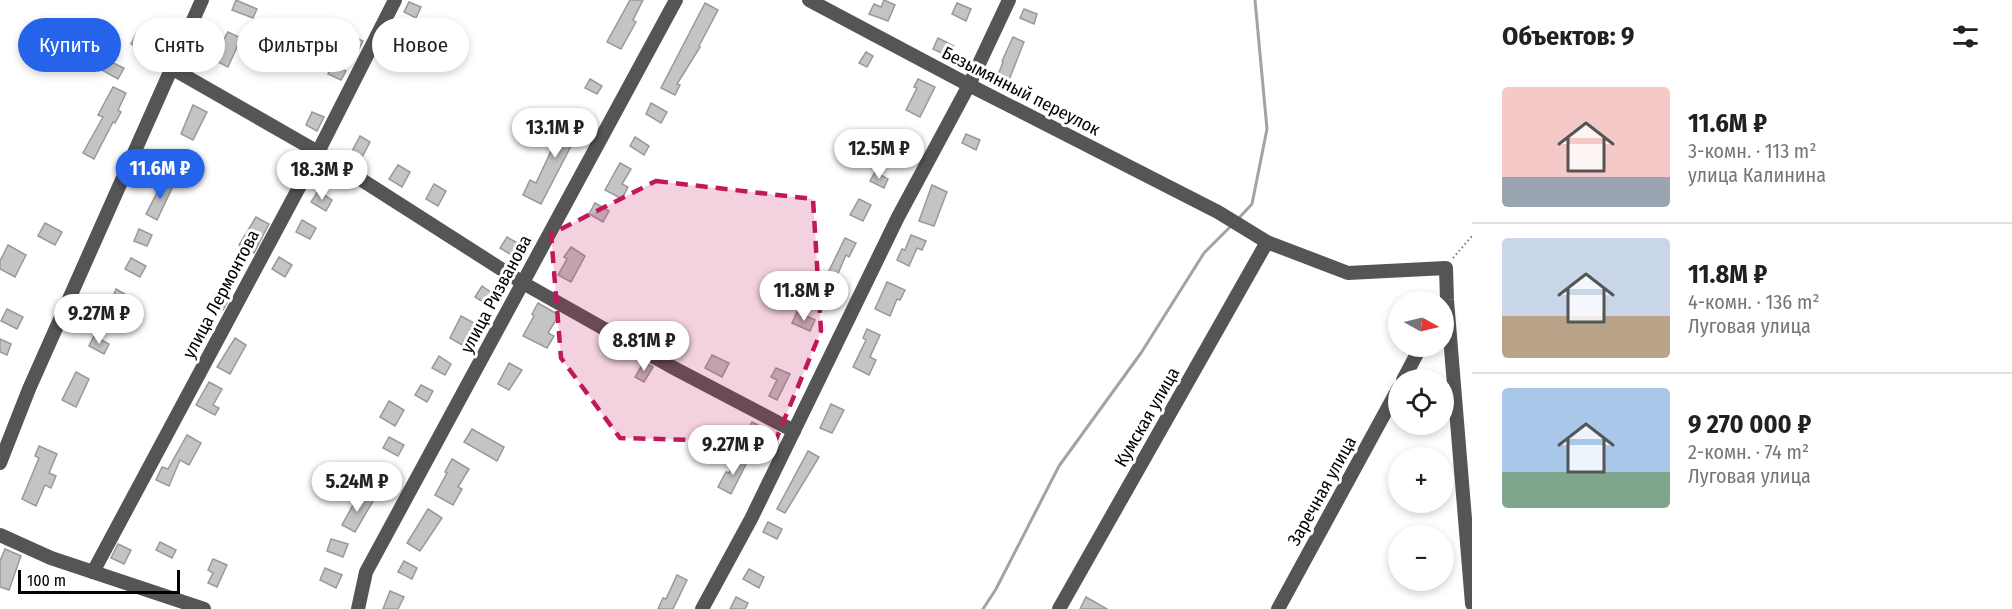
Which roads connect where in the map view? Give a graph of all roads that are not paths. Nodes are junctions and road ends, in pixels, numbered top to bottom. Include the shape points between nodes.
1 (202, 0) edge
2 (395, 0) edge
3 (676, 0) edge
4 (809, 0) edge
5 (1009, 0) edge
6 (194, 18) edge
7 (172, 72) edge
8 (178, 72) edge
9 (969, 85) junction
10 (318, 152) junction
11 (1267, 242) junction
12 (523, 283) junction
13 (1445, 291) edge
14 (1450, 357) edge
15 (1388, 407) edge
16 (794, 431) junction
17 (0, 463) edge
18 (0, 535) edge
19 (93, 572) junction
20 (1472, 604) edge
21 (204, 609) edge
22 (358, 609) edge
23 (702, 609) edge
24 (1059, 609) edge
25 (1278, 609) edge

1 - 6 street
2 - 10 street, улица Лермонтова
3 - 12 street, улица Ризванова
4 - 9 street, Безымянный переулок
5 - 9 street
7 - 17 street via 29,389
8 - 10 street
9 - 11 street, Безымянный переулок via 1218,212
9 - 16 street via 898,217
10 - 12 street
10 - 19 street, улица Лермонтова
11 - 13 street, Безымянный переулок via 1348,273 1446,268
11 - 24 street, Кумская улица
12 - 16 street
12 - 22 street, улица Ризванова via 366,572
14 - 20 street
15 - 25 street, Заречная улица
16 - 23 street
18 - 19 street
19 - 21 street

